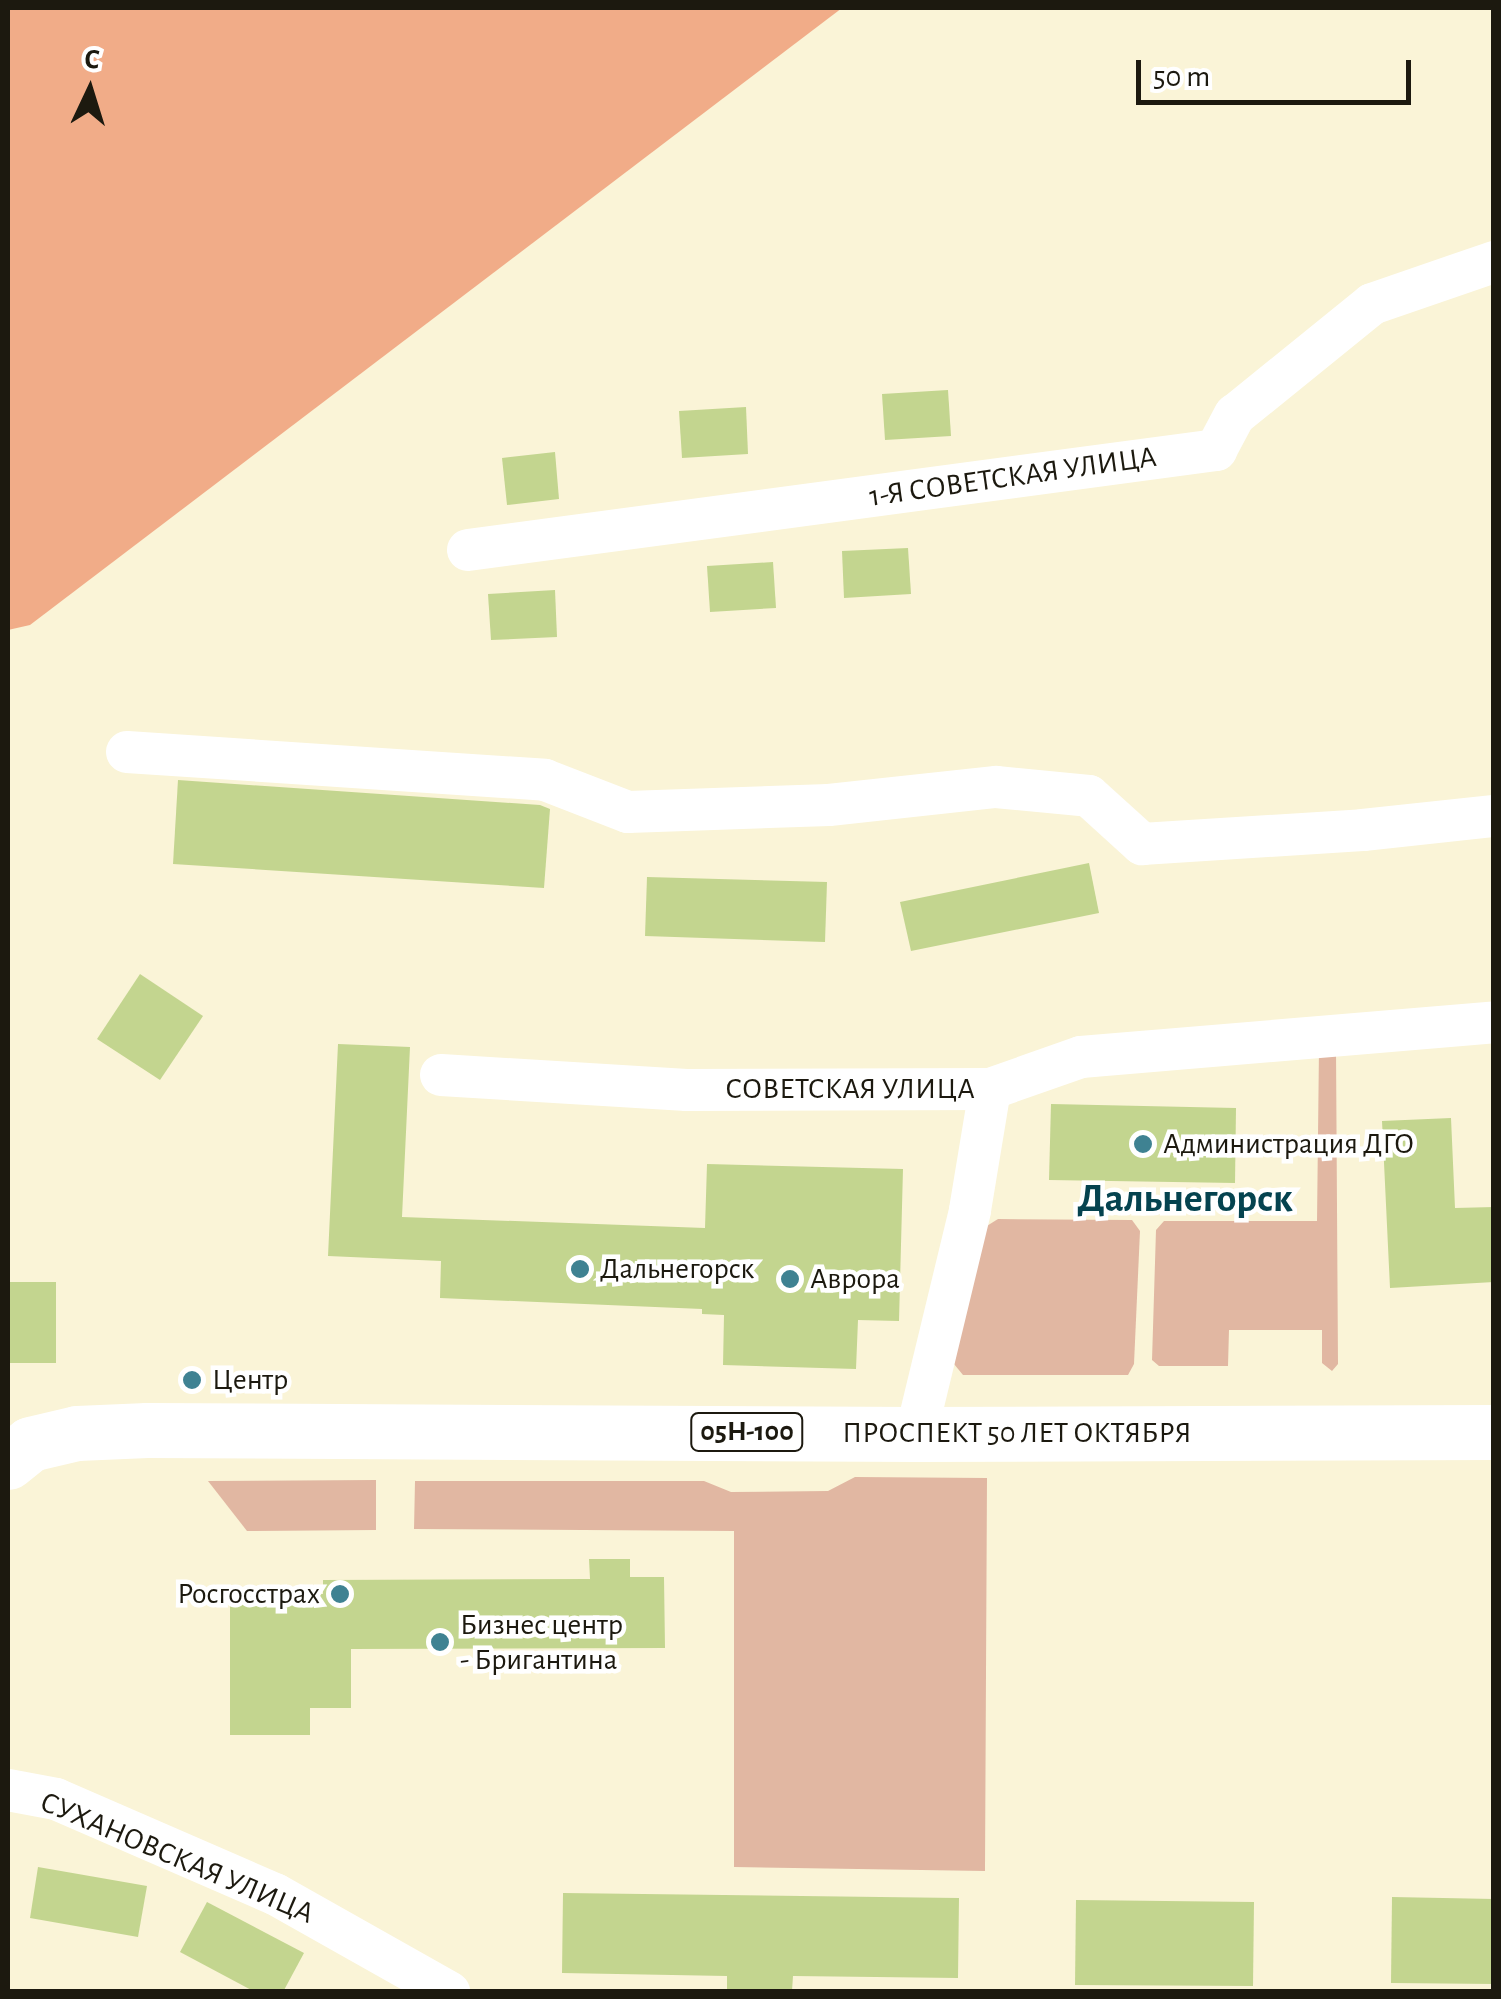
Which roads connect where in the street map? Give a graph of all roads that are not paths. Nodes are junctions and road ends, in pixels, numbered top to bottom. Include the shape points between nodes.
1 (1494, 262) edge
2 (468, 550) dead end
3 (127, 752) dead end
4 (1494, 816) edge
5 (1494, 1022) edge
6 (441, 1074) dead end
7 (990, 1089) junction
8 (1494, 1432) edge
9 (916, 1434) junction
10 (8, 1462) edge
11 (8, 1790) edge
12 (449, 1992) edge

1 - 2 street, 1-Я СОВЕТСКАЯ УЛИЦА via 1372,304 1234,415 1216,450
3 - 4 street via 544,780 628,812 829,805 996,787 1090,796 1142,844
5 - 7 street, СОВЕТСКАЯ УЛИЦА via 1081,1057
6 - 7 street, СОВЕТСКАЯ УЛИЦА via 687,1090
7 - 9 street via 970,1210
8 - 9 main road, ПРОСПЕКТ 50 ЛЕТ ОКТЯБРЯ / 05Н-100
9 - 10 main road, ПРОСПЕКТ 50 ЛЕТ ОКТЯБРЯ / 05Н-100 via 146,1430 77,1433 30,1444
11 - 12 street, СУХАНОВСКАЯ УЛИЦА via 56,1799 275,1894

